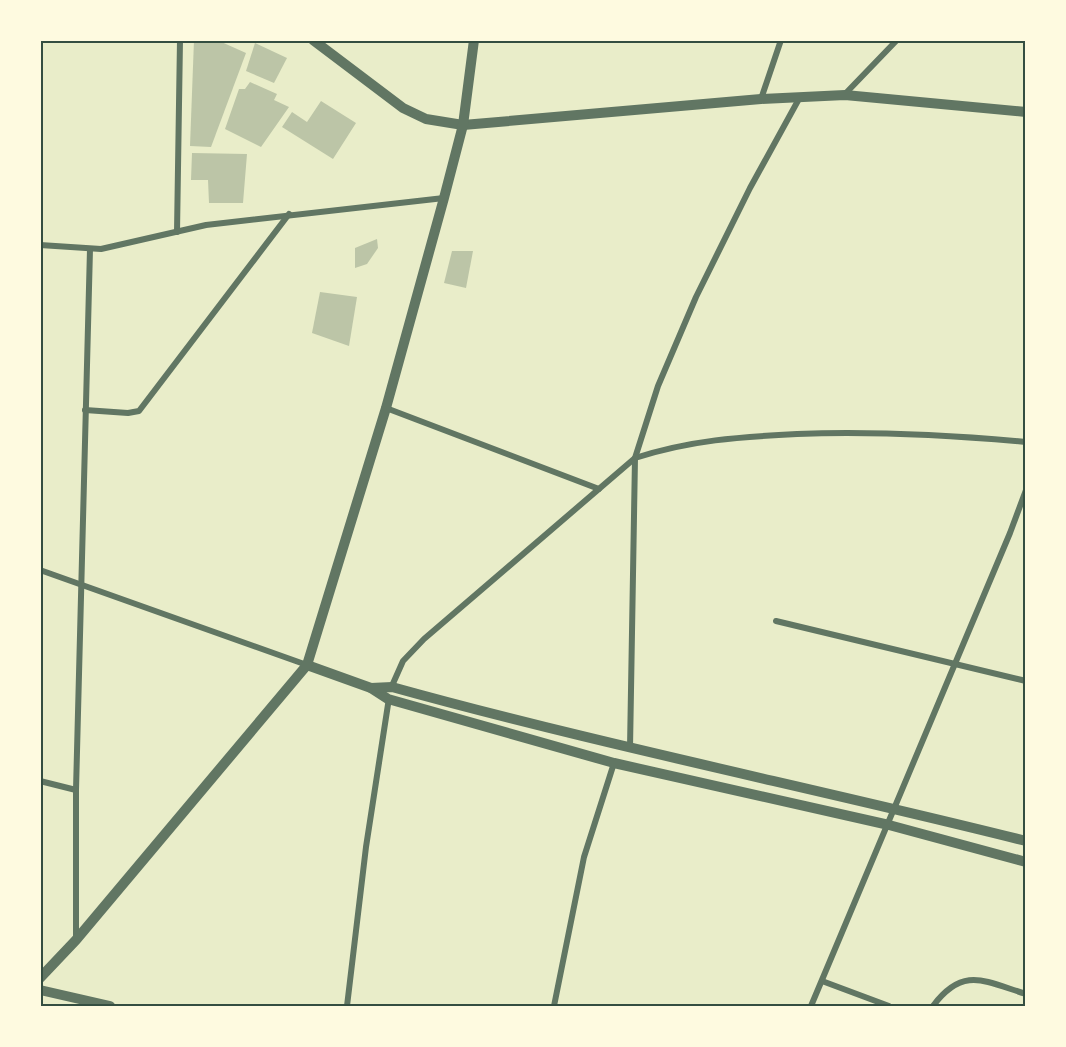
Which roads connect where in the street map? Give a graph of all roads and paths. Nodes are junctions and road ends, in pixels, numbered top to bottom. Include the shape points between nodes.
1 (180, 40) edge
2 (313, 40) edge
3 (474, 40) edge
4 (781, 40) edge
5 (897, 40) edge
6 (845, 95) junction
7 (801, 96) junction
8 (761, 99) junction
9 (1026, 112) edge
10 (463, 125) junction
11 (444, 198) junction
12 (289, 214) junction
13 (177, 232) junction
14 (40, 244) edge
15 (90, 249) junction
16 (386, 408) junction
17 (85, 410) junction
18 (1026, 442) edge
19 (635, 458) junction
20 (599, 489) junction
21 (1026, 490) edge
22 (40, 570) edge
23 (80, 586) junction
24 (776, 621) dead end
25 (307, 665) junction
26 (955, 665) junction
27 (1026, 681) edge
28 (392, 687) junction
29 (371, 688) junction
30 (388, 699) junction
31 (630, 748) junction
32 (614, 763) junction
33 (40, 782) edge
34 (76, 790) junction
35 (896, 808) junction
36 (889, 825) junction
37 (1026, 841) edge
38 (1026, 862) edge
39 (76, 939) junction
40 (40, 978) edge
41 (822, 981) junction
42 (40, 990) edge
43 (1026, 994) edge
44 (110, 1006) edge
45 (347, 1006) edge
46 (554, 1006) edge
47 (811, 1006) edge
48 (889, 1006) edge
49 (933, 1006) edge

1 - 13 street
2 - 10 street via 403,108 426,119
3 - 10 street
4 - 8 street
5 - 6 street
6 - 7 street
6 - 9 street
7 - 8 street
7 - 19 street via 696,297 658,386
8 - 10 street
10 - 11 street
11 - 12 street
11 - 16 street
12 - 13 street
12 - 17 street via 139,411
13 - 15 street
14 - 15 street
15 - 17 street
16 - 20 street
16 - 25 street
17 - 23 street
18 - 19 street via 932,433 723,437 676,445
19 - 20 street
19 - 31 street
20 - 28 street via 424,639 403,661
21 - 26 street
22 - 23 street
23 - 25 street
23 - 34 street
24 - 26 street
25 - 29 street
25 - 39 street
26 - 27 street
26 - 35 street
28 - 29 street
28 - 30 street
28 - 31 street
29 - 30 street
30 - 32 street
30 - 45 street
31 - 35 street
32 - 36 street
32 - 46 street via 584,857
33 - 34 street
34 - 39 street
35 - 36 street
35 - 37 street
36 - 38 street
36 - 41 street
39 - 40 street
41 - 47 street
41 - 48 street
42 - 44 street
43 - 49 street via 977,979 954,984

